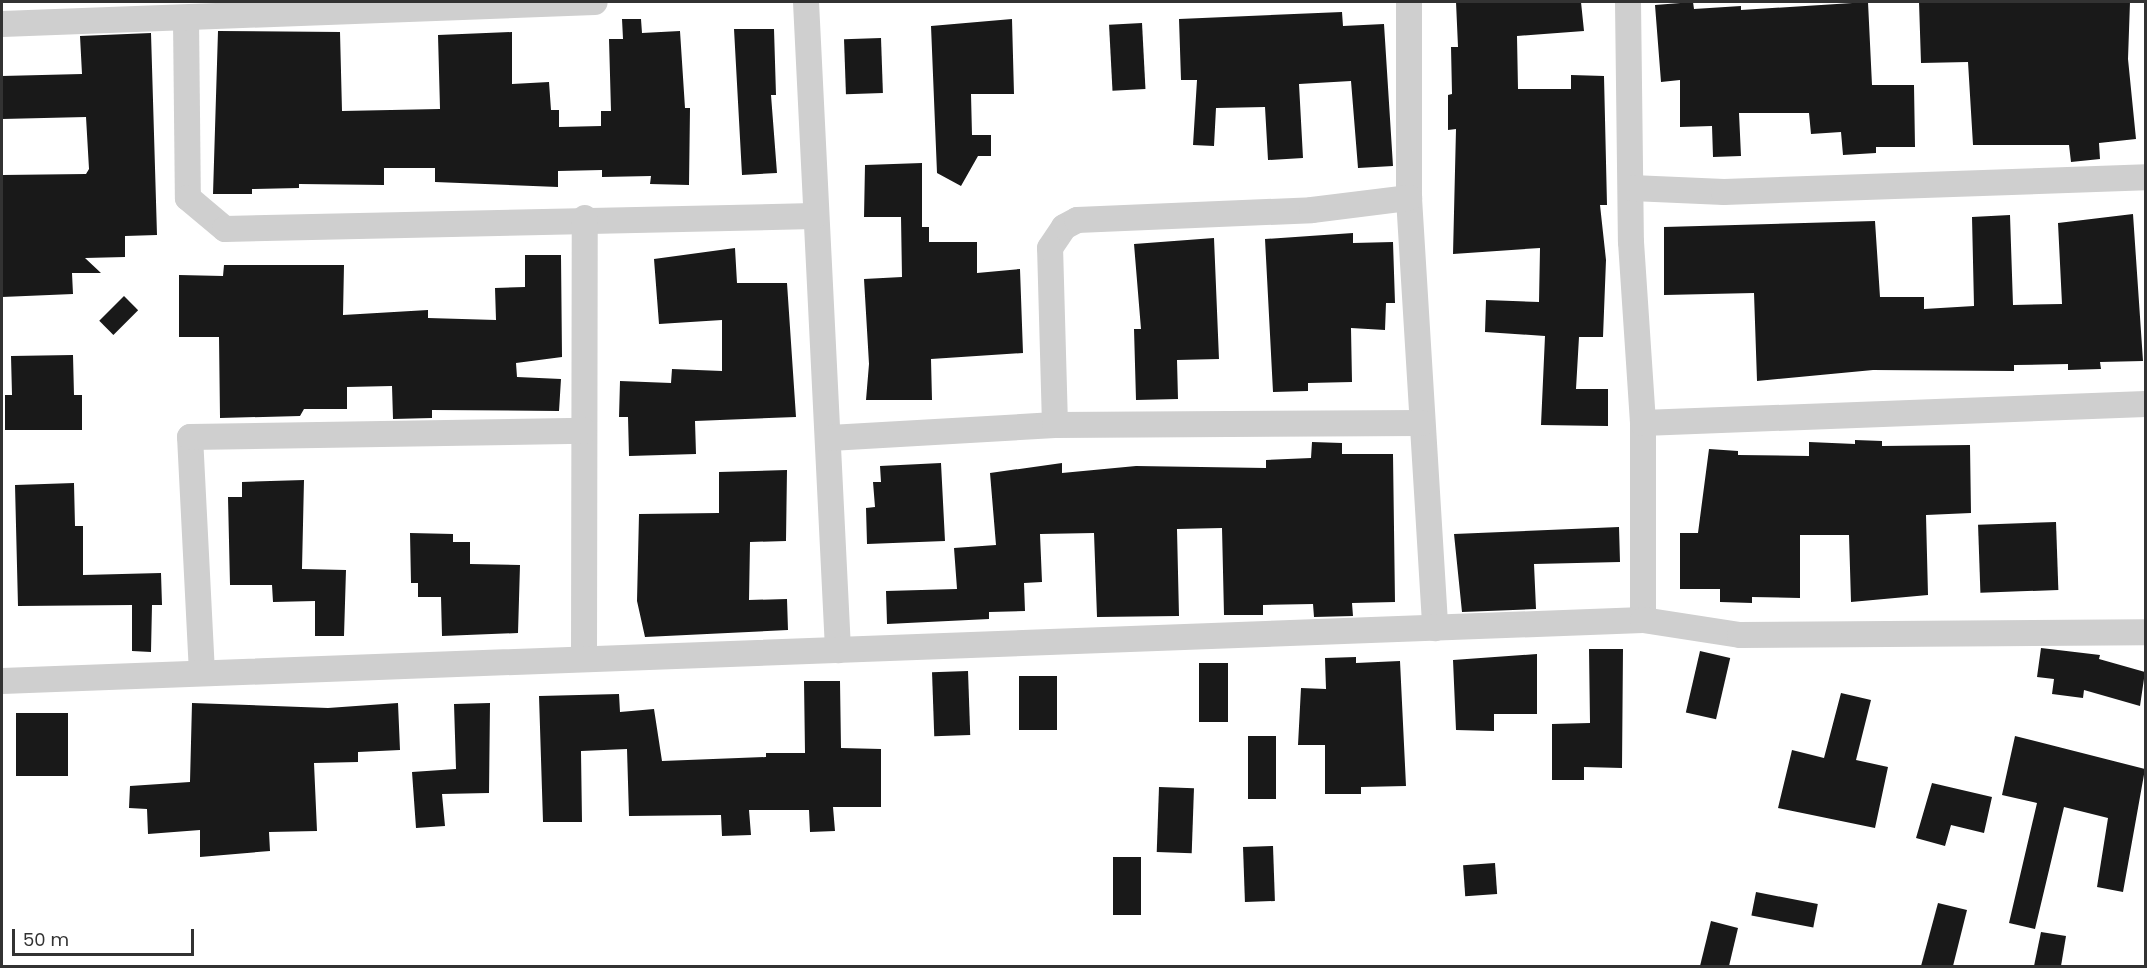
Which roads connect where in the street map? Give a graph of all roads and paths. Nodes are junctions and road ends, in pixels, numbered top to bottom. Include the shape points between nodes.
1 (595, 2) edge
2 (806, 2) edge
3 (1409, 2) edge
4 (1628, 2) edge
5 (186, 19) junction
6 (2, 24) edge
7 (2145, 177) edge
8 (1632, 188) junction
9 (1409, 198) junction
10 (814, 216) junction
11 (585, 218) junction
12 (2145, 404) edge
13 (1421, 423) junction
14 (1643, 423) junction
15 (1055, 425) junction
16 (584, 431) junction
17 (830, 438) junction
18 (1643, 620) junction
19 (1435, 628) junction
20 (2145, 632) edge
21 (838, 650) junction
22 (584, 658) junction
23 (202, 674) junction
24 (2, 681) edge

1 - 5 street
2 - 10 street
3 - 9 street
4 - 8 street
5 - 6 street
5 - 11 street via 188,198 225,230
7 - 8 street via 1724,192
8 - 14 street via 1631,242
9 - 13 street
9 - 15 street via 1312,210 1077,220 1064,227 1050,248
10 - 11 street
10 - 17 street
11 - 16 street
12 - 14 street
13 - 15 street
13 - 19 street
14 - 18 street
15 - 17 street
16 - 22 street
16 - 23 street via 190,437
17 - 21 street
18 - 19 street
18 - 20 street via 1740,635
19 - 21 street
21 - 22 street
22 - 23 street
23 - 24 street

